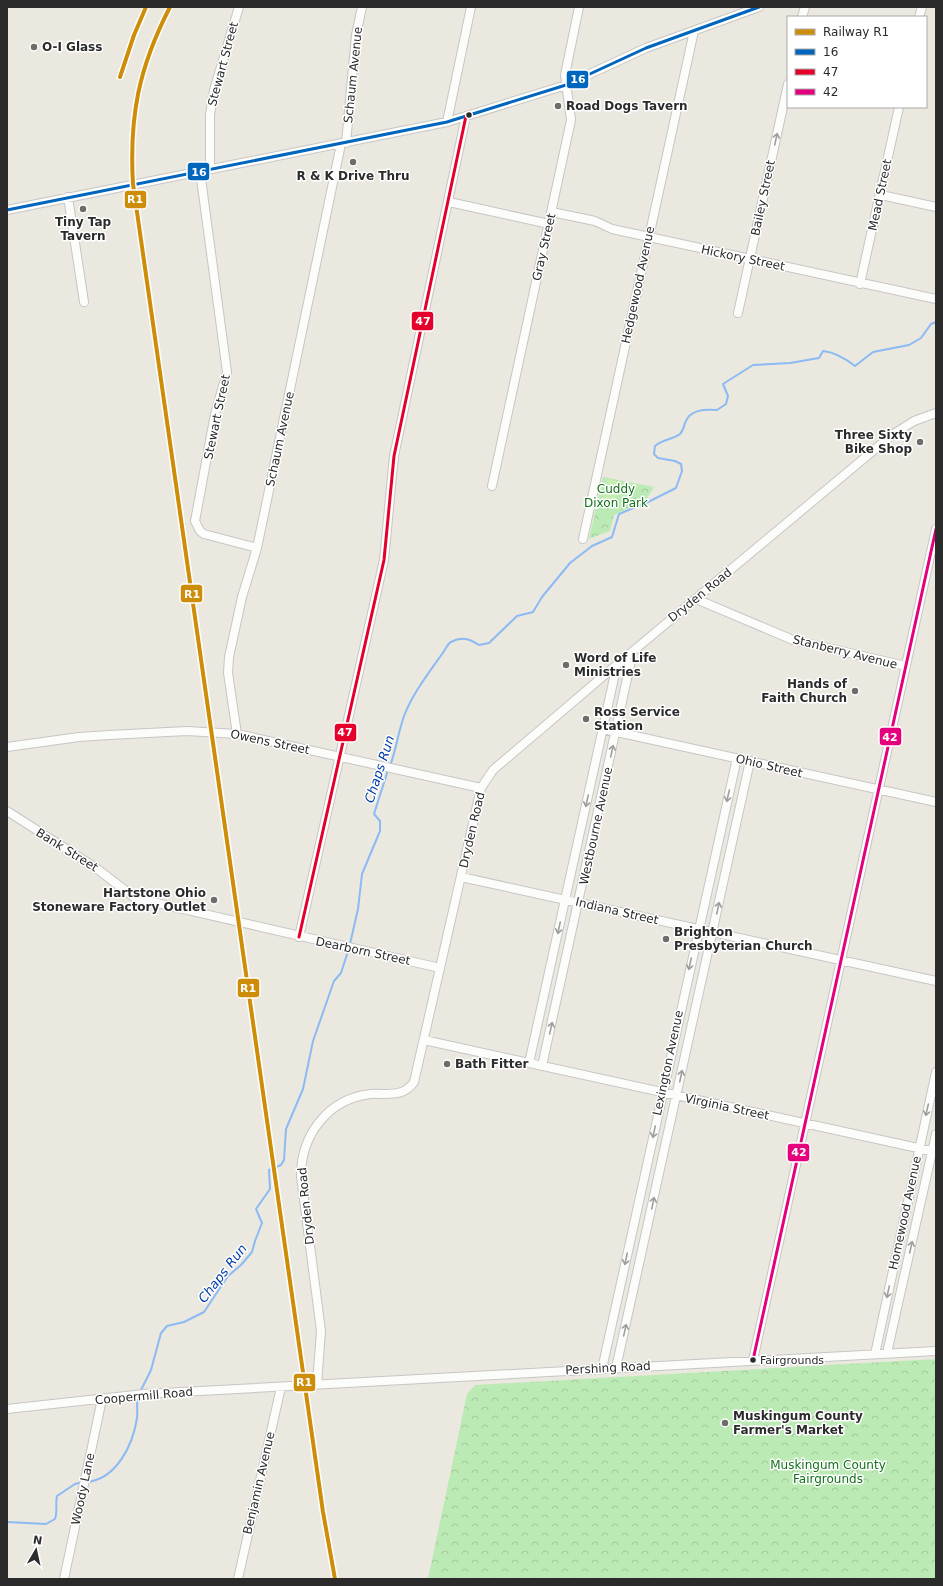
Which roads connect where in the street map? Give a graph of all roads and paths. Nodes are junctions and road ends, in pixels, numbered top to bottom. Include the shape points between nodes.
1 (239, 7) edge
2 (362, 7) edge
3 (472, 7) edge
4 (579, 7) edge
5 (753, 8) edge
6 (694, 31) junction
7 (566, 85) junction
8 (787, 89) edge
9 (899, 108) edge
10 (466, 116) junction
11 (447, 122) junction
12 (344, 144) junction
13 (210, 169) junction
14 (200, 171) junction
15 (881, 195) junction
16 (68, 197) junction
17 (449, 202) junction
18 (936, 207) edge
19 (7, 210) edge
20 (552, 212) junction
21 (549, 224) junction
22 (649, 237) junction
23 (750, 260) junction
24 (860, 284) junction
25 (936, 299) edge
26 (84, 302) dead end
27 (738, 313) dead end
28 (936, 412) edge
29 (492, 486) dead end
30 (936, 529) edge
31 (583, 539) dead end
32 (257, 548) junction
33 (696, 599) junction
34 (625, 657) junction
35 (906, 666) junction
36 (614, 667) junction
37 (603, 729) junction
38 (616, 732) junction
39 (237, 734) junction
40 (7, 747) edge
41 (339, 757) junction
42 (737, 758) junction
43 (750, 761) junction
44 (481, 788) junction
45 (878, 789) junction
46 (936, 802) edge
47 (7, 811) edge
48 (461, 877) junction
49 (124, 891) joint
50 (565, 899) junction
51 (579, 902) junction
52 (698, 929) junction
53 (713, 932) junction
54 (299, 937) junction
55 (840, 960) junction
56 (440, 968) junction
57 (936, 981) edge
58 (424, 1040) junction
59 (529, 1063) junction
60 (542, 1066) junction
61 (936, 1072) edge
62 (662, 1093) junction
63 (677, 1096) junction
64 (804, 1124) junction
65 (936, 1134) edge
66 (919, 1149) junction
67 (934, 1152) edge
68 (936, 1351) edge
69 (887, 1353) junction
70 (875, 1354) junction
71 (753, 1360) junction
72 (616, 1368) junction
73 (602, 1369) junction
74 (318, 1384) junction
75 (281, 1387) junction
76 (102, 1399) junction
77 (7, 1409) edge
78 (64, 1579) edge
79 (238, 1579) edge

1 - 13 street, Stewart Street via 214,90 210,115
2 - 12 street, Schaum Avenue via 356,35
3 - 11 street
4 - 7 street, Gray Street via 565,75
5 - 6 street
6 - 7 street via 638,51
6 - 22 street, Hedgewood Avenue
7 - 10 street
7 - 20 street, Gray Street via 571,120
23 -> 8 street, Bailey Street
9 - 15 street, Mead Street
10 - 11 street
10 - 17 street
11 - 12 street
12 - 13 street
12 - 32 street, Schaum Avenue
13 - 14 street
14 - 16 street
14 - 32 street, Stewart Street via 227,372 195,521 204,534
15 - 18 street
15 - 24 street, Mead Street
16 - 19 street
16 - 26 street
17 - 21 street
17 - 41 street via 394,456 384,560
20 - 21 street, Gray Street
20 - 22 street, Hickory Street via 596,221 612,229
21 - 29 street, Gray Street
22 - 23 street, Hickory Street
22 - 31 street, Hedgewood Avenue
23 - 24 street, Hickory Street
23 - 27 street, Bailey Street
24 - 25 street, Hickory Street
28 - 33 street, Dryden Road via 892,434
30 - 35 street
32 - 39 street, Schaum Avenue via 242,597 229,657 228,673
33 - 34 street, Dryden Road
33 - 35 street, Stanberry Avenue via 793,640
34 - 36 street, Dryden Road
34 - 38 street, Westbourne Avenue via 630,665
35 - 45 street
36 - 37 street, Westbourne Avenue
36 - 44 street, Dryden Road via 493,770
37 - 38 street, Ohio Street
37 -> 50 street, Westbourne Avenue
38 - 42 street, Ohio Street
51 -> 38 street, Westbourne Avenue
39 - 40 street, Owens Street via 187,731 102,736
39 - 41 street, Owens Street
41 - 44 street, Owens Street
41 - 54 street
42 - 43 street, Ohio Street
42 -> 52 street, Lexington Avenue
43 - 45 street, Ohio Street
53 -> 43 street, Lexington Avenue
44 - 48 street, Dryden Road
45 - 46 street, Ohio Street
45 - 55 street
47 - 49 street, Bank Street via 96,868
48 - 50 street, Indiana Street
48 - 56 street, Dryden Road
49 - 54 street, Dearborn Street via 135,898 253,924
50 - 51 street, Indiana Street
50 -> 59 street, Westbourne Avenue
51 - 52 street, Indiana Street
60 -> 51 street, Westbourne Avenue
52 - 53 street, Indiana Street
52 -> 62 street, Lexington Avenue
53 - 55 street, Indiana Street
63 -> 53 street, Lexington Avenue
54 - 56 street, Dearborn Street
55 - 57 street, Indiana Street
55 - 64 street
56 - 58 street, Dryden Road
58 - 59 street, Virginia Street
58 - 74 street, Dryden Road via 418,1072 410,1088 400,1094 370,1094 340,1103 316,1125 303,1150 301,1176 321,1331
59 - 60 street, Virginia Street
60 - 62 street, Virginia Street
61 -> 66 street, Homewood Avenue
62 - 63 street, Virginia Street
62 -> 73 street, Lexington Avenue
63 - 64 street, Virginia Street
72 -> 63 street, Lexington Avenue
64 - 66 street, Virginia Street
64 - 71 street
65 - 67 street, Homewood Avenue
66 - 67 street, Virginia Street
66 -> 70 street, Homewood Avenue
69 -> 67 street, Homewood Avenue
68 - 69 street, Pershing Road
69 - 70 street, Pershing Road
70 - 71 street, Pershing Road
71 - 72 street, Pershing Road
72 - 73 street, Pershing Road
73 - 74 street, Pershing Road
74 - 75 street, Pershing Road
75 - 76 street, Coopermill Road via 129,1395
75 - 79 street, Benjamin Avenue
76 - 77 street, Coopermill Road
76 - 78 street, Woody Lane

